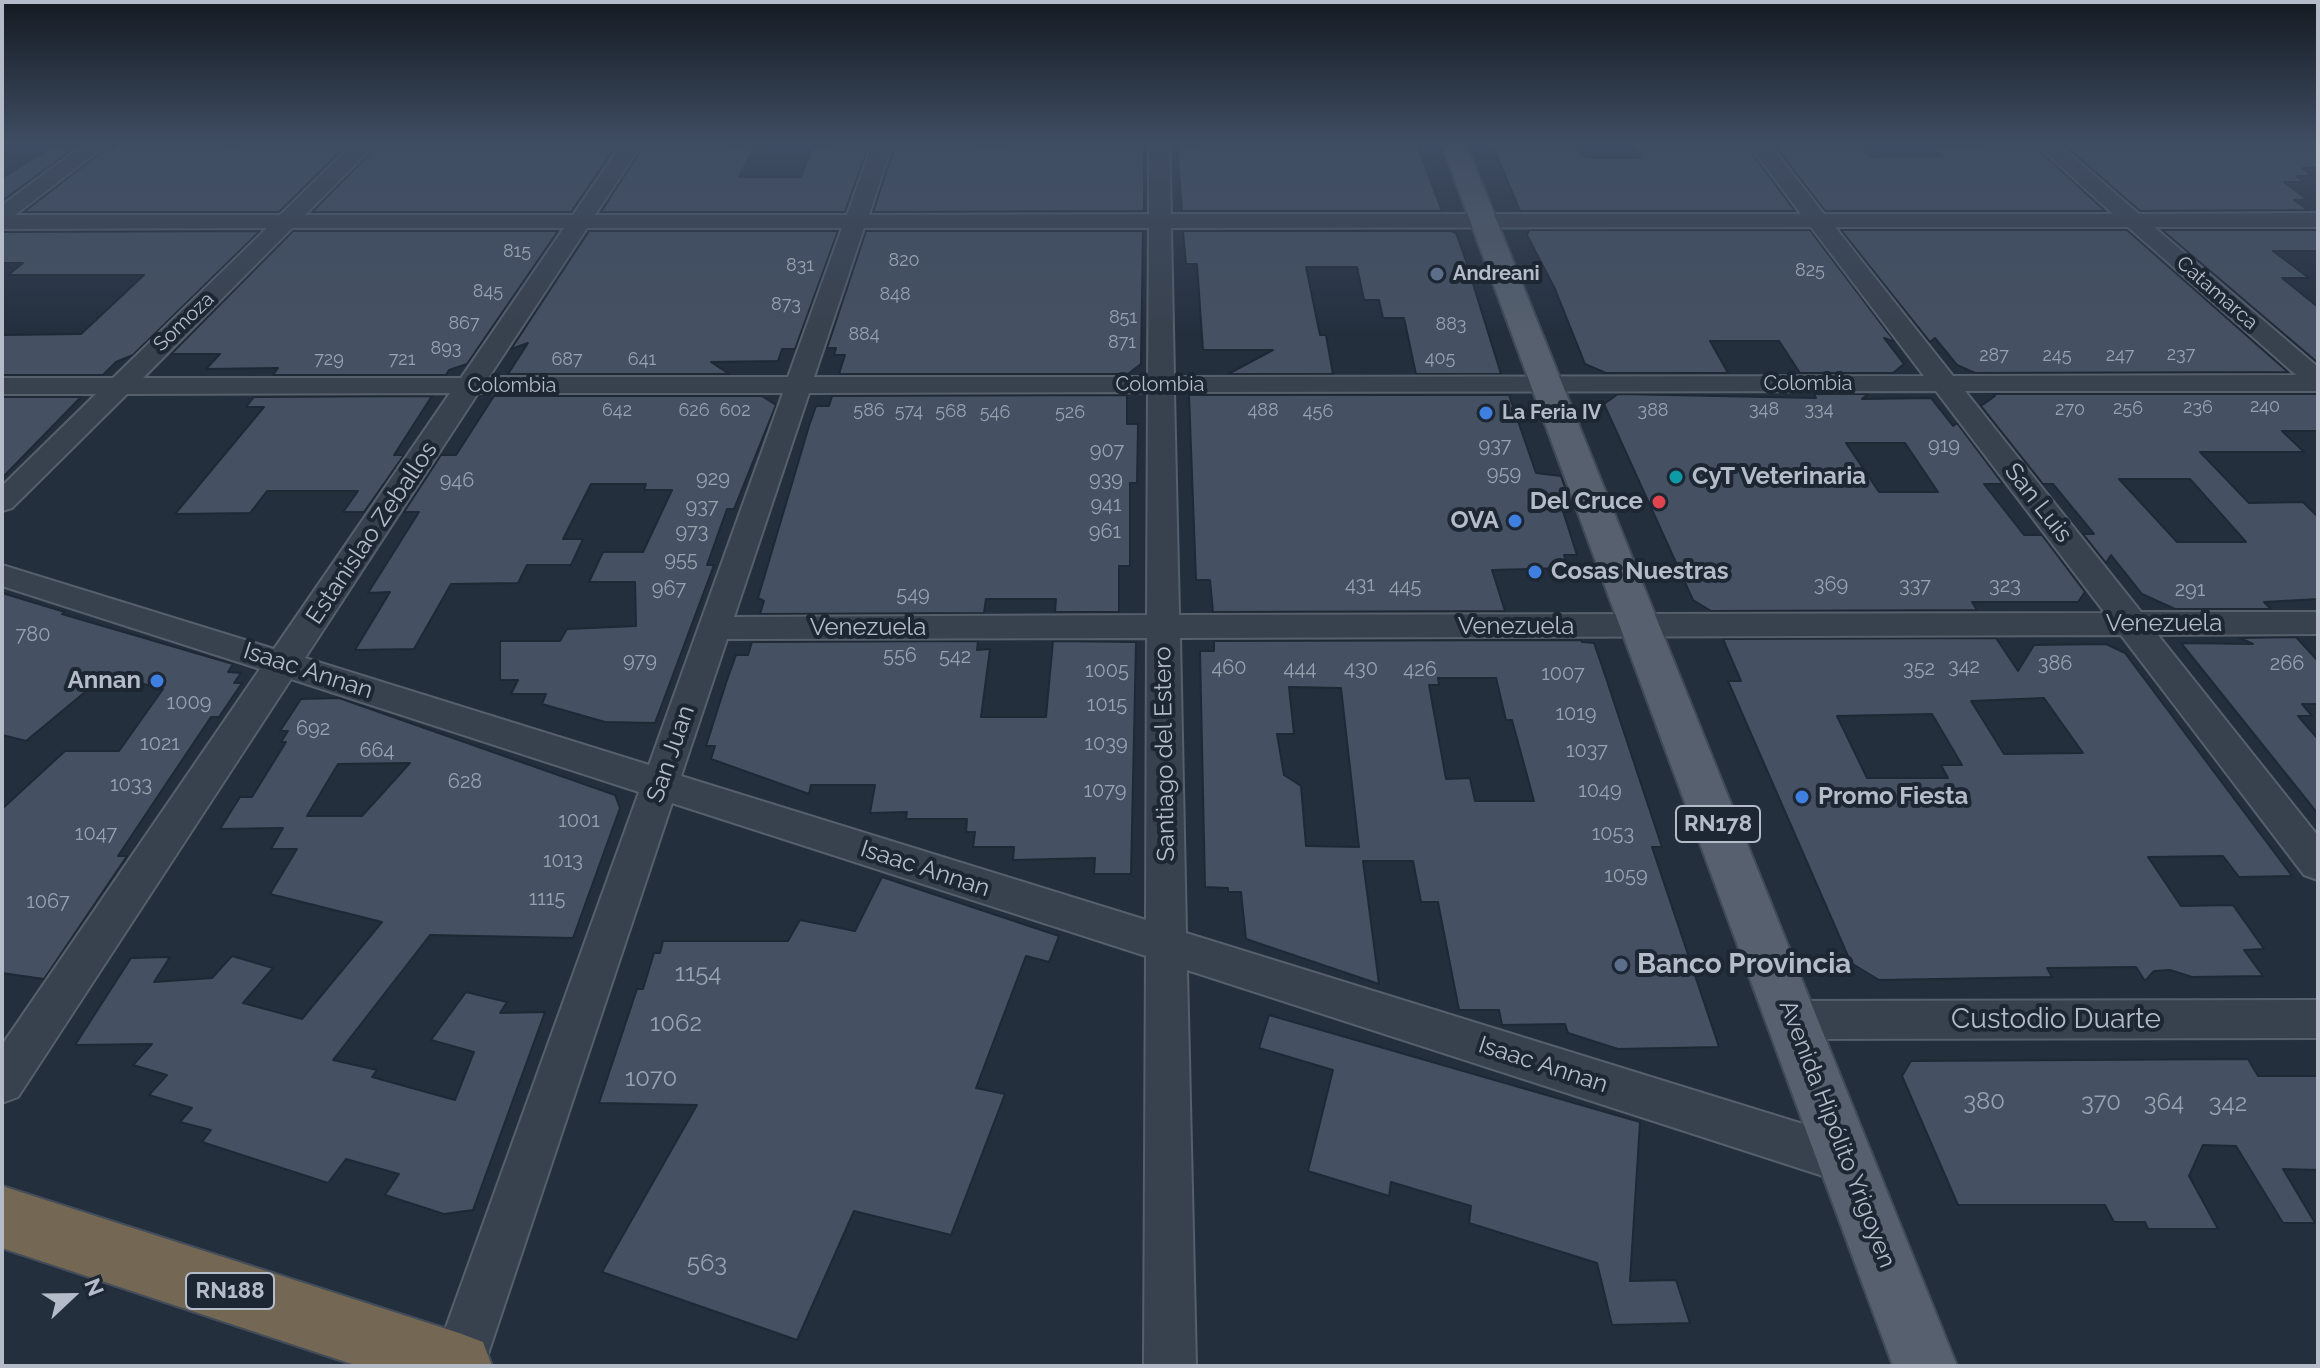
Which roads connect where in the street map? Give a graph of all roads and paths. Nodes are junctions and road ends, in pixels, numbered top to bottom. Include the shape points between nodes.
1 (303, 206) edge
2 (590, 206) edge
3 (861, 206) edge
4 (1160, 206) edge
5 (1478, 206) edge
6 (1807, 206) edge
7 (2118, 206) edge
8 (2134, 220) junction
9 (2318, 220) edge
10 (1819, 221) junction
11 (2, 222) edge
12 (287, 222) junction
13 (856, 222) junction
14 (1160, 222) junction
15 (1484, 222) junction
16 (579, 223) junction
17 (2318, 382) edge
18 (1945, 384) junction
19 (1161, 385) junction
20 (1547, 385) junction
21 (2, 386) edge
22 (119, 386) junction
23 (470, 386) junction
24 (798, 386) junction
25 (2, 502) edge
26 (2, 575) edge
27 (2318, 623) edge
28 (2134, 624) junction
29 (1642, 627) junction
30 (714, 628) junction
31 (1163, 628) junction
32 (285, 663) junction
33 (660, 784) junction
34 (2318, 864) edge
35 (1167, 946) junction
36 (2318, 1019) edge
37 (1793, 1020) junction
38 (2, 1082) edge
39 (1848, 1161) junction
40 (2, 1217) edge
41 (458, 1366) edge
42 (1170, 1366) edge
43 (1925, 1366) edge

1 - 12 street, Somoza
2 - 16 street, Estanislao Zeballos
3 - 13 street, San Juan
4 - 14 street, Santiago del Estero
5 - 15 main road, Avenida Hipólito Yrigoyen / RN178
6 - 10 street, San Luis
7 - 8 street, Catamarca
8 - 9 street
8 - 10 street
8 - 17 street, Catamarca
10 - 15 street
10 - 18 street, San Luis
11 - 12 street
12 - 16 street
12 - 22 street, Somoza
13 - 14 street
13 - 16 street
13 - 24 street, San Juan
14 - 15 street
14 - 19 street, Santiago del Estero
15 - 20 main road, Avenida Hipólito Yrigoyen / RN178
16 - 23 street, Estanislao Zeballos
17 - 18 street, Colombia
18 - 20 street, Colombia
18 - 28 street, San Luis
19 - 20 street, Colombia
19 - 24 street, Colombia
19 - 31 street, Santiago del Estero
20 - 29 main road, Avenida Hipólito Yrigoyen / RN178
21 - 22 street, Colombia
22 - 23 street, Colombia
22 - 25 street, Somoza
23 - 24 street, Colombia
23 - 32 street, Estanislao Zeballos
24 - 30 street, San Juan
26 - 32 street, Isaac Annan
27 - 28 street, Venezuela
28 - 29 street, Venezuela
28 - 34 street, San Luis
29 - 31 street, Venezuela
29 - 37 main road, Avenida Hipólito Yrigoyen / RN178
30 - 31 street, Venezuela
30 - 33 street, San Juan
31 - 35 street, Santiago del Estero
32 - 33 street, Isaac Annan
32 - 38 street, Estanislao Zeballos
33 - 35 street, Isaac Annan
33 - 41 street, San Juan
35 - 39 street, Isaac Annan
35 - 42 street, Santiago del Estero
36 - 37 street, Custodio Duarte
37 - 39 main road, Avenida Hipólito Yrigoyen / RN178
39 - 43 main road, Avenida Hipólito Yrigoyen / RN178
40 - 41 highway, RN188

